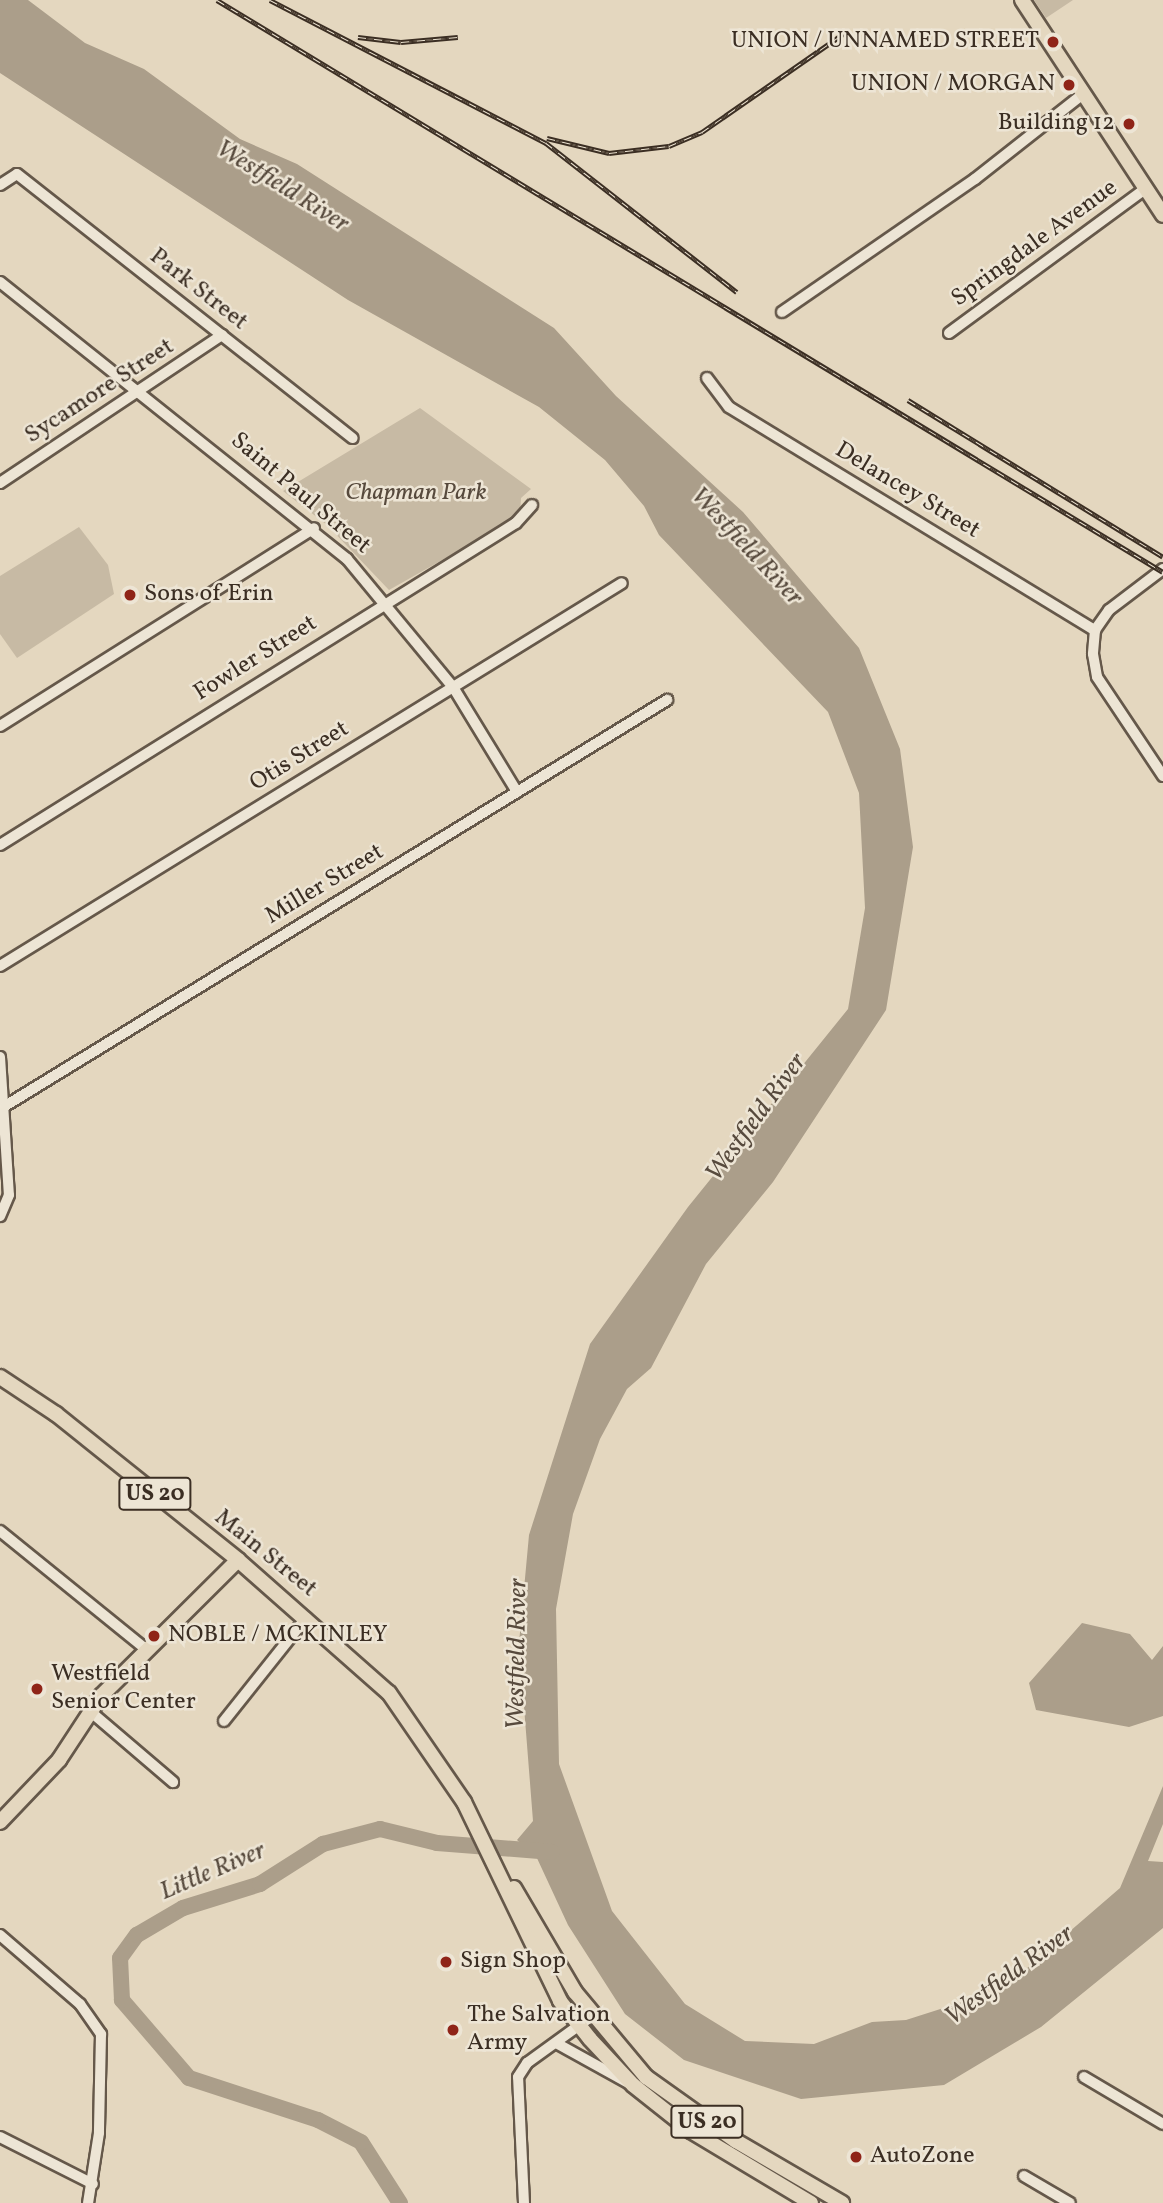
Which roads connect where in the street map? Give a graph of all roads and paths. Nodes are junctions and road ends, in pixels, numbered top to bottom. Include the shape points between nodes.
1 (1022, 0) edge
2 (1083, 94) junction
3 (0, 185) edge
4 (1145, 189) junction
5 (1163, 215) edge
6 (0, 282) edge
7 (782, 312) dead end
8 (949, 333) dead end
9 (222, 335) junction
10 (707, 378) dead end
11 (141, 391) junction
12 (353, 438) dead end
13 (0, 483) edge
14 (532, 506) dead end
15 (314, 528) junction
16 (1163, 569) edge
17 (622, 583) dead end
18 (387, 601) junction
19 (1096, 630) junction
20 (453, 687) junction
21 (667, 700) dead end
22 (0, 726) edge
23 (1163, 776) edge
24 (517, 792) junction
25 (0, 845) edge
26 (0, 966) edge
27 (0, 1057) edge
28 (5, 1106) junction
29 (0, 1216) edge
30 (3, 1383) edge
31 (0, 1531) edge
32 (238, 1560) junction
33 (306, 1618) junction
34 (147, 1650) junction
35 (91, 1712) junction
36 (224, 1721) dead end
37 (173, 1782) dead end
38 (0, 1822) edge
39 (499, 1867) junction
40 (0, 1935) edge
41 (593, 2017) junction
42 (581, 2027) junction
43 (558, 2044) junction
44 (1084, 2077) dead end
45 (633, 2085) junction
46 (1163, 2124) edge
47 (0, 2137) edge
48 (1024, 2176) dead end
49 (93, 2184) junction
50 (88, 2203) edge
51 (524, 2203) edge
52 (811, 2203) edge
53 (842, 2203) edge
54 (1070, 2203) edge

1 - 2 main road
2 - 4 main road
2 - 7 street via 975,179
3 - 9 street, Park Street via 17,174
4 - 5 main road
4 - 8 street, Springdale Avenue
6 - 11 street, Saint Paul Street
9 - 11 street, Sycamore Street
9 - 12 street, Park Street
10 - 19 street, Delancey Street via 729,407
11 - 13 street, Sycamore Street
11 - 15 street, Saint Paul Street
14 - 18 street, Fowler Street via 516,523
15 - 18 street, Saint Paul Street
15 - 22 street
16 - 19 street via 1109,610
17 - 20 street, Otis Street
18 - 20 street, Saint Paul Street
18 - 25 street, Fowler Street
19 - 23 street via 1097,677
20 - 24 street, Saint Paul Street
20 - 26 street, Otis Street
21 - 24 street, Miller Street
24 - 28 street, Miller Street
27 - 28 street
28 - 29 street via 9,1195
30 - 32 main road, Main Street / US 20
31 - 34 street
32 - 33 main road, Main Street / US 20
32 - 34 main road
33 - 36 street
33 - 39 main road, Main Street / US 20 via 411,1718
34 - 35 main road
35 - 37 street
35 - 38 main road via 59,1760
39 - 41 main road, US 20
39 - 42 main road, US 20 via 560,2001
40 - 49 street via 80,2004 100,2034
41 - 42 street
41 - 53 main road, US 20 via 665,2093
42 - 43 street
42 - 45 main road, US 20
43 - 45 street
43 - 51 street via 527,2063 515,2089
44 - 46 street
45 - 52 main road, US 20 via 691,2130
47 - 49 street
48 - 54 street
49 - 50 street

